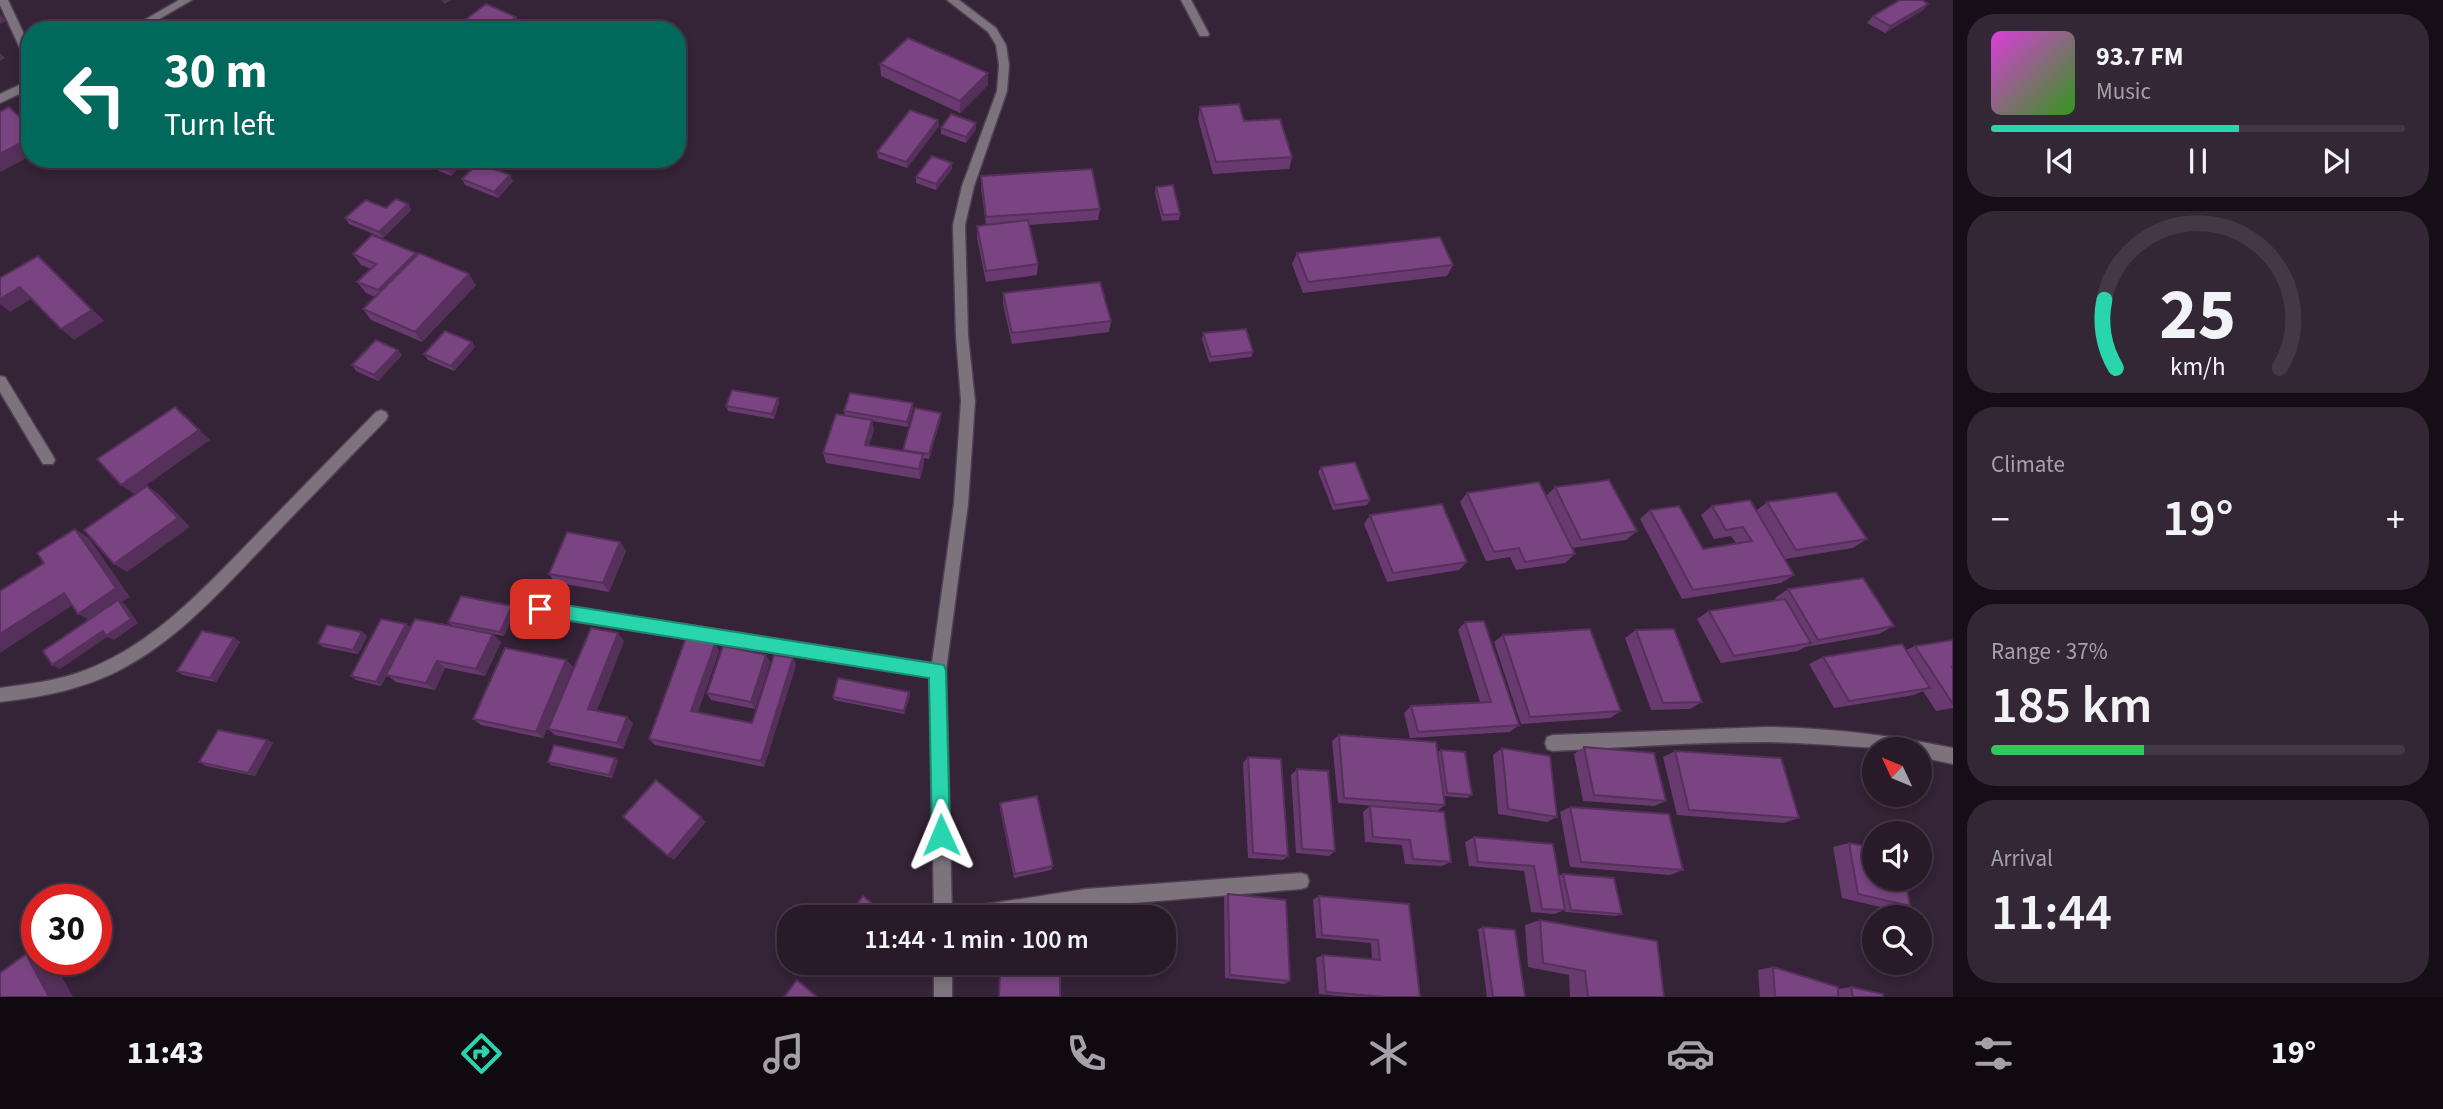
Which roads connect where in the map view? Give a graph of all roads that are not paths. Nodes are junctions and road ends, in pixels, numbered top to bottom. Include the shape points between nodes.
1 (3, 0) edge
2 (187, 0) edge
3 (952, 0) edge
4 (1186, 0) edge
5 (148, 21) edge
6 (1204, 34) dead end
7 (21, 39) edge
8 (21, 88) edge
9 (0, 99) edge
10 (0, 381) edge
11 (381, 416) dead end
12 (48, 460) dead end
13 (540, 609) dead end
14 (938, 671) junction
15 (0, 695) edge
16 (1553, 743) dead end
17 (1953, 756) edge
18 (1301, 881) dead end
19 (943, 905) edge
20 (1040, 905) edge
21 (943, 975) edge
22 (943, 997) edge

1 - 7 street
2 - 5 street
3 - 14 street via 992,30 1002,45 1004,65 1002,91 959,225 968,401 961,504
4 - 6 street
8 - 9 street
10 - 12 street
11 - 15 street via 171,627 90,676 51,689
13 - 14 street
14 - 19 street
16 - 17 street via 1836,736
18 - 20 street
21 - 22 street

